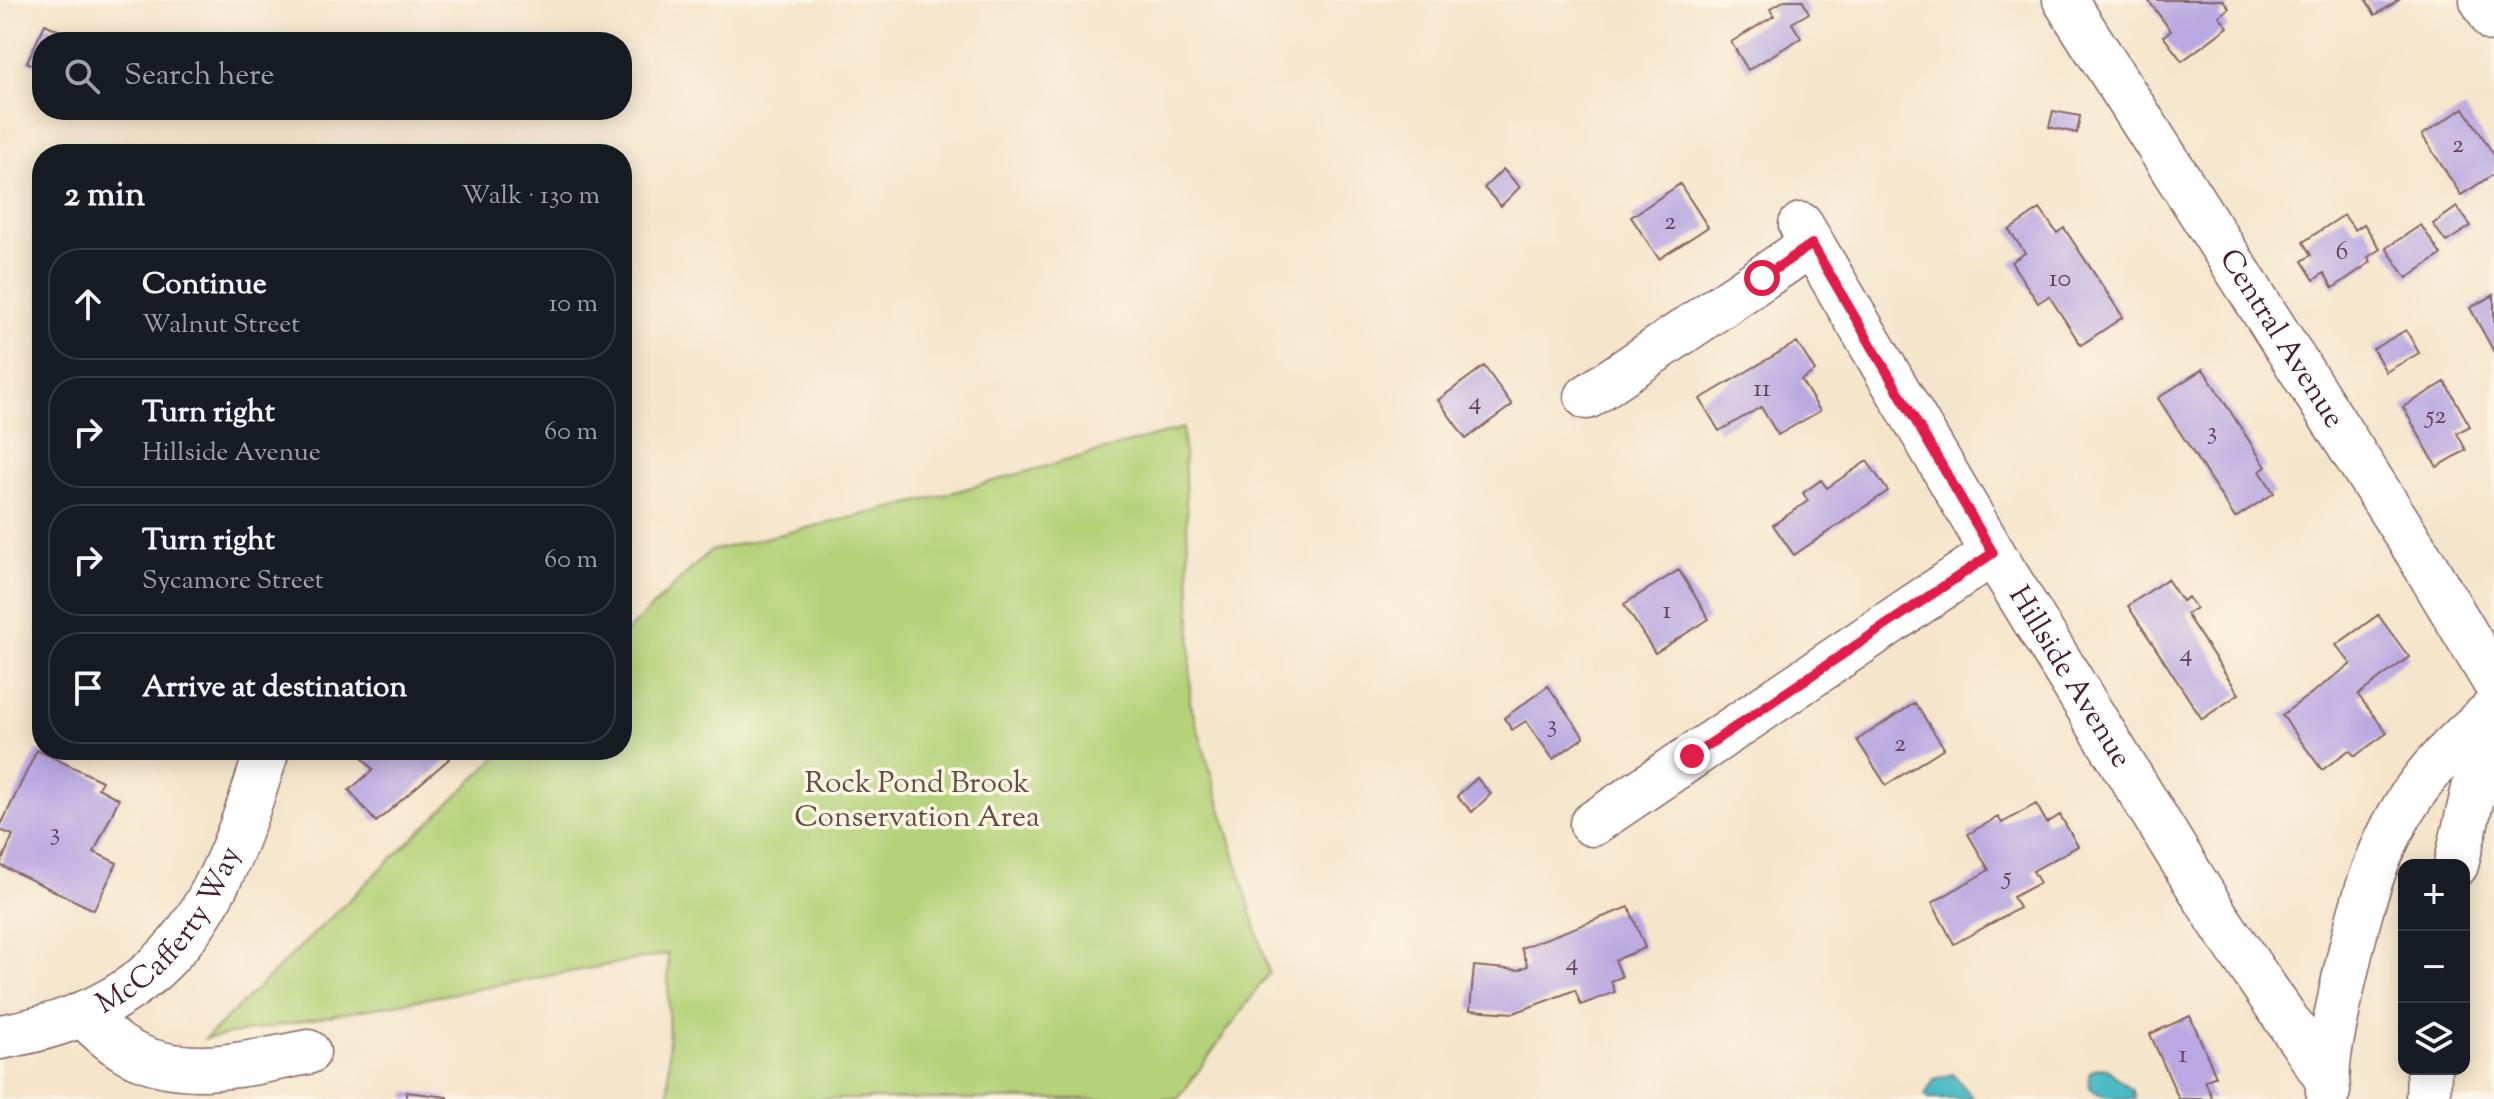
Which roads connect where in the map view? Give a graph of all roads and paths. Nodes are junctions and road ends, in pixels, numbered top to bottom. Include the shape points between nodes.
1 (2065, 0) edge
2 (2482, 0) edge
3 (2494, 20) edge
4 (1587, 397) dead end
5 (1993, 553) junction
6 (2494, 681) edge
7 (2494, 709) edge
8 (2494, 734) edge
9 (264, 760) edge
10 (1592, 824) dead end
11 (2457, 859) edge
12 (82, 1014) junction
13 (0, 1037) edge
14 (308, 1052) dead end
15 (2429, 1075) edge
16 (2328, 1089) edge
17 (2428, 1099) edge

1 - 6 street, Central Avenue
2 - 3 street
4 - 5 street, Hillside Avenue via 1807,235
5 - 10 street
5 - 16 street, Hillside Avenue
7 - 16 street via 2420,784 2380,857 2353,943 2333,1034
8 - 11 street via 2476,780
9 - 12 street, McCafferty Way via 232,852 190,930 154,970
12 - 13 street, McCafferty Way
12 - 14 street via 118,1045 154,1061 225,1068
15 - 17 street

